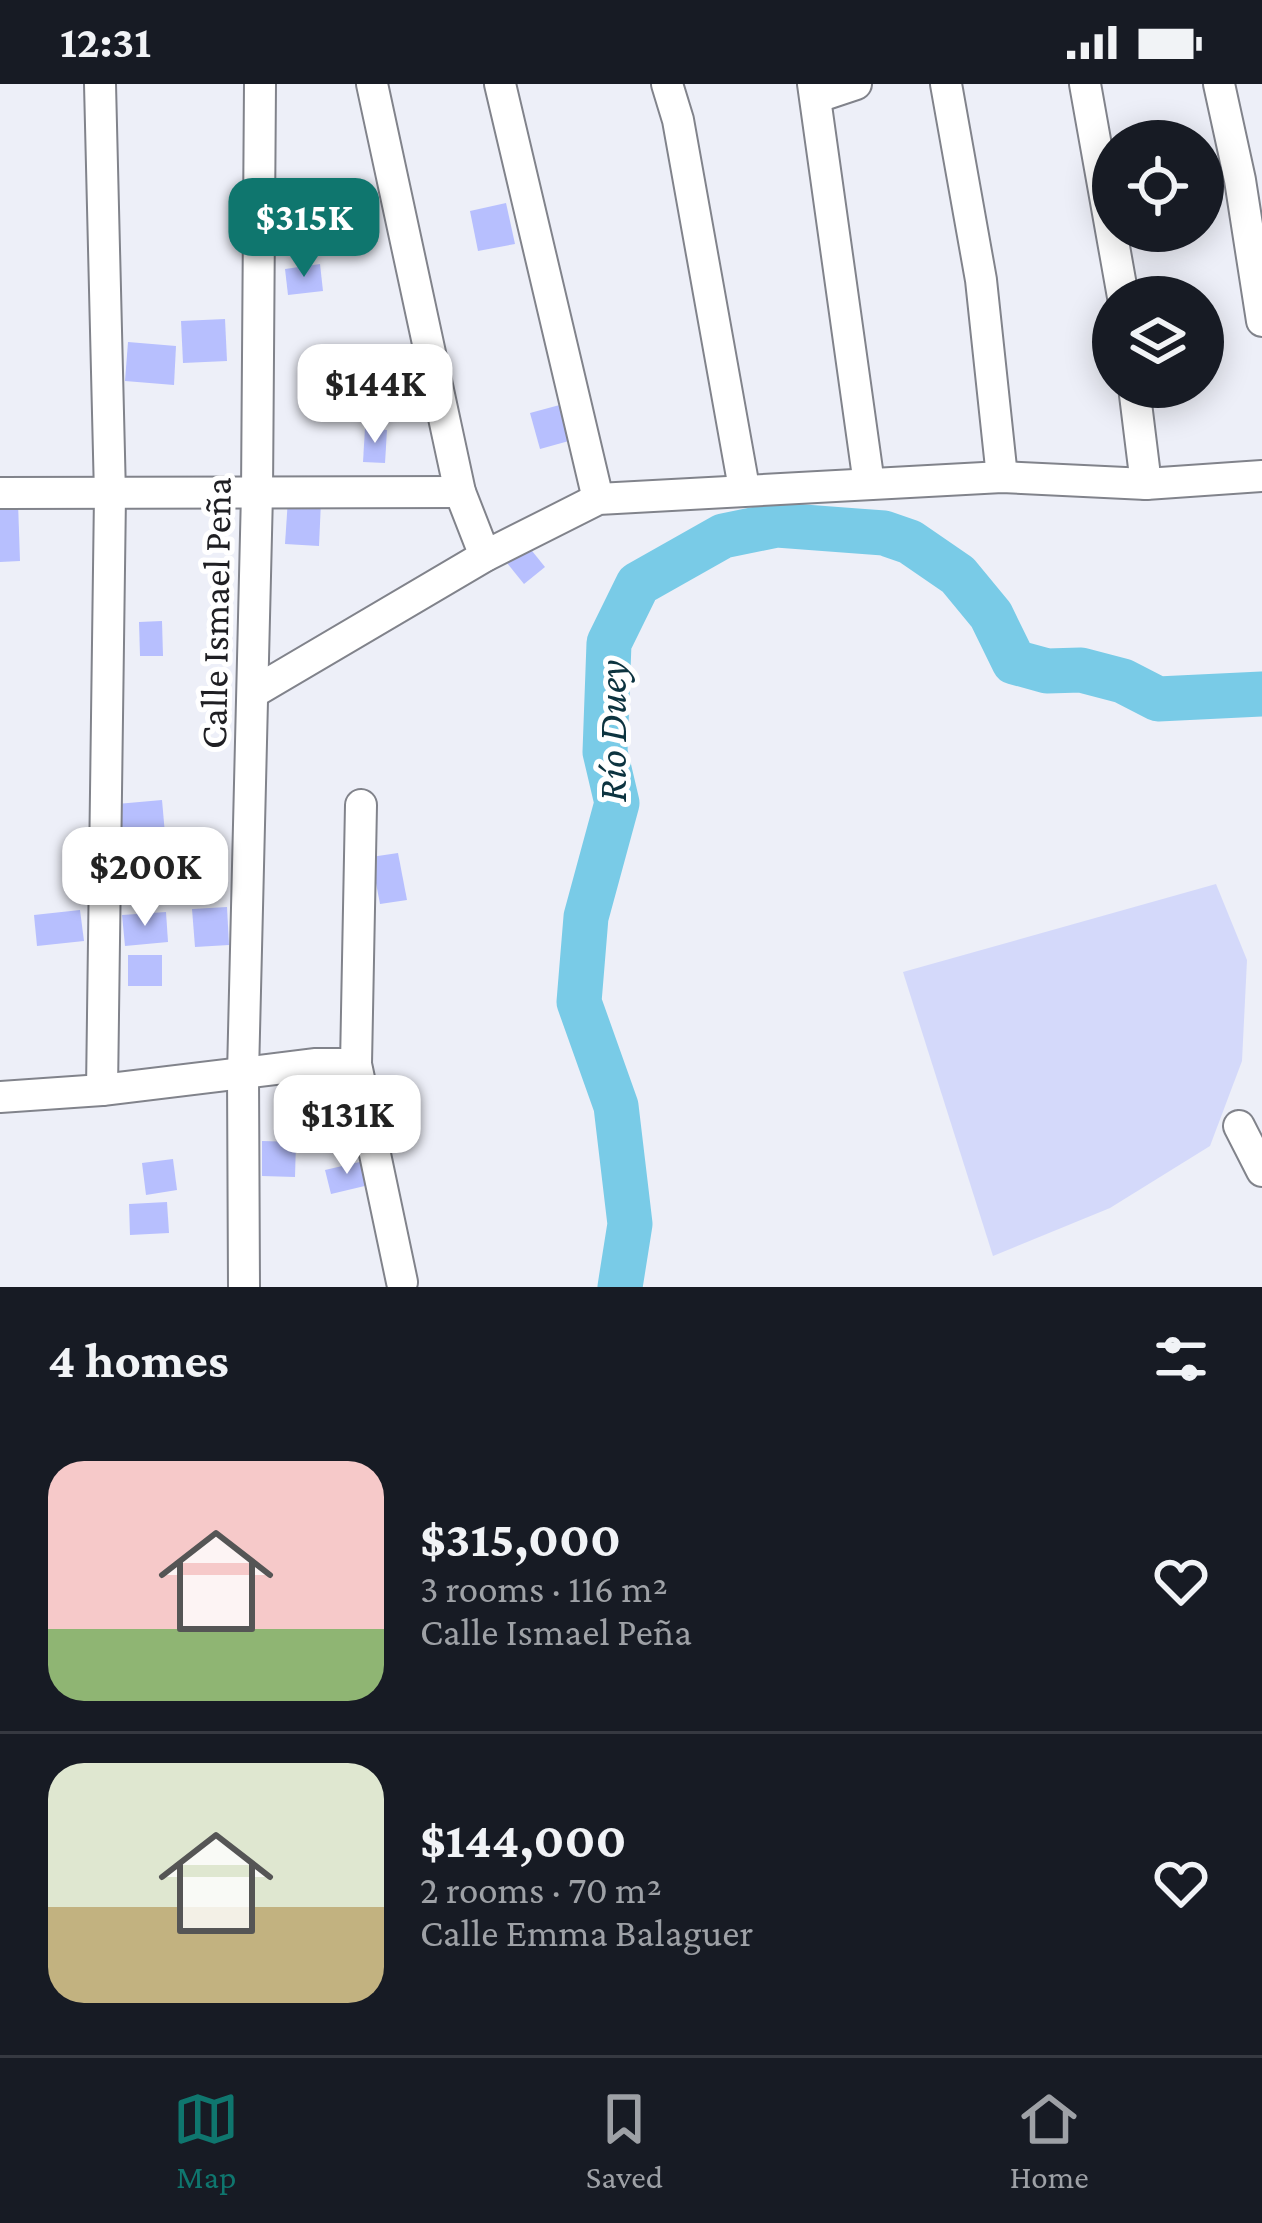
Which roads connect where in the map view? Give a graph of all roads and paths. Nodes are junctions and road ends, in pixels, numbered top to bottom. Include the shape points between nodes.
1 (100, 84) edge
2 (260, 84) edge
3 (371, 84) edge
4 (500, 84) edge
5 (667, 84) edge
6 (856, 84) edge
7 (946, 84) edge
8 (1084, 84) edge
9 (1219, 84) edge
10 (815, 90) edge
11 (1119, 276) edge
12 (1262, 321) edge
13 (1137, 408) edge
14 (1262, 476) edge
15 (1002, 477) junction
16 (869, 484) junction
17 (1146, 484) junction
18 (744, 488) junction
19 (460, 492) junction
20 (0, 493) edge
21 (257, 493) junction
22 (110, 495) junction
23 (598, 500) junction
24 (485, 556) junction
25 (254, 692) junction
26 (361, 805) dead end
27 (356, 1064) junction
28 (243, 1074) junction
29 (102, 1090) junction
30 (0, 1097) edge
31 (1239, 1126) dead end
32 (1262, 1172) edge
33 (402, 1282) dead end
34 (244, 1287) edge

1 - 22 street
2 - 21 street, Calle Ismael Peña
3 - 19 street
4 - 23 street
5 - 18 street
6 - 10 street
7 - 15 street via 980,280
8 - 11 street
9 - 12 street
10 - 16 street
13 - 17 street
14 - 17 street
15 - 16 street
15 - 17 street
16 - 18 street
18 - 23 street
19 - 21 street
19 - 24 street
20 - 22 street
21 - 22 street
21 - 25 street, Calle Ismael Peña
22 - 29 street
23 - 24 street
24 - 25 street
25 - 28 street, Calle Ismael Peña
26 - 27 street
27 - 28 street
27 - 33 street
28 - 29 street
28 - 34 street, Calle Ismael Peña
29 - 30 street
31 - 32 street

